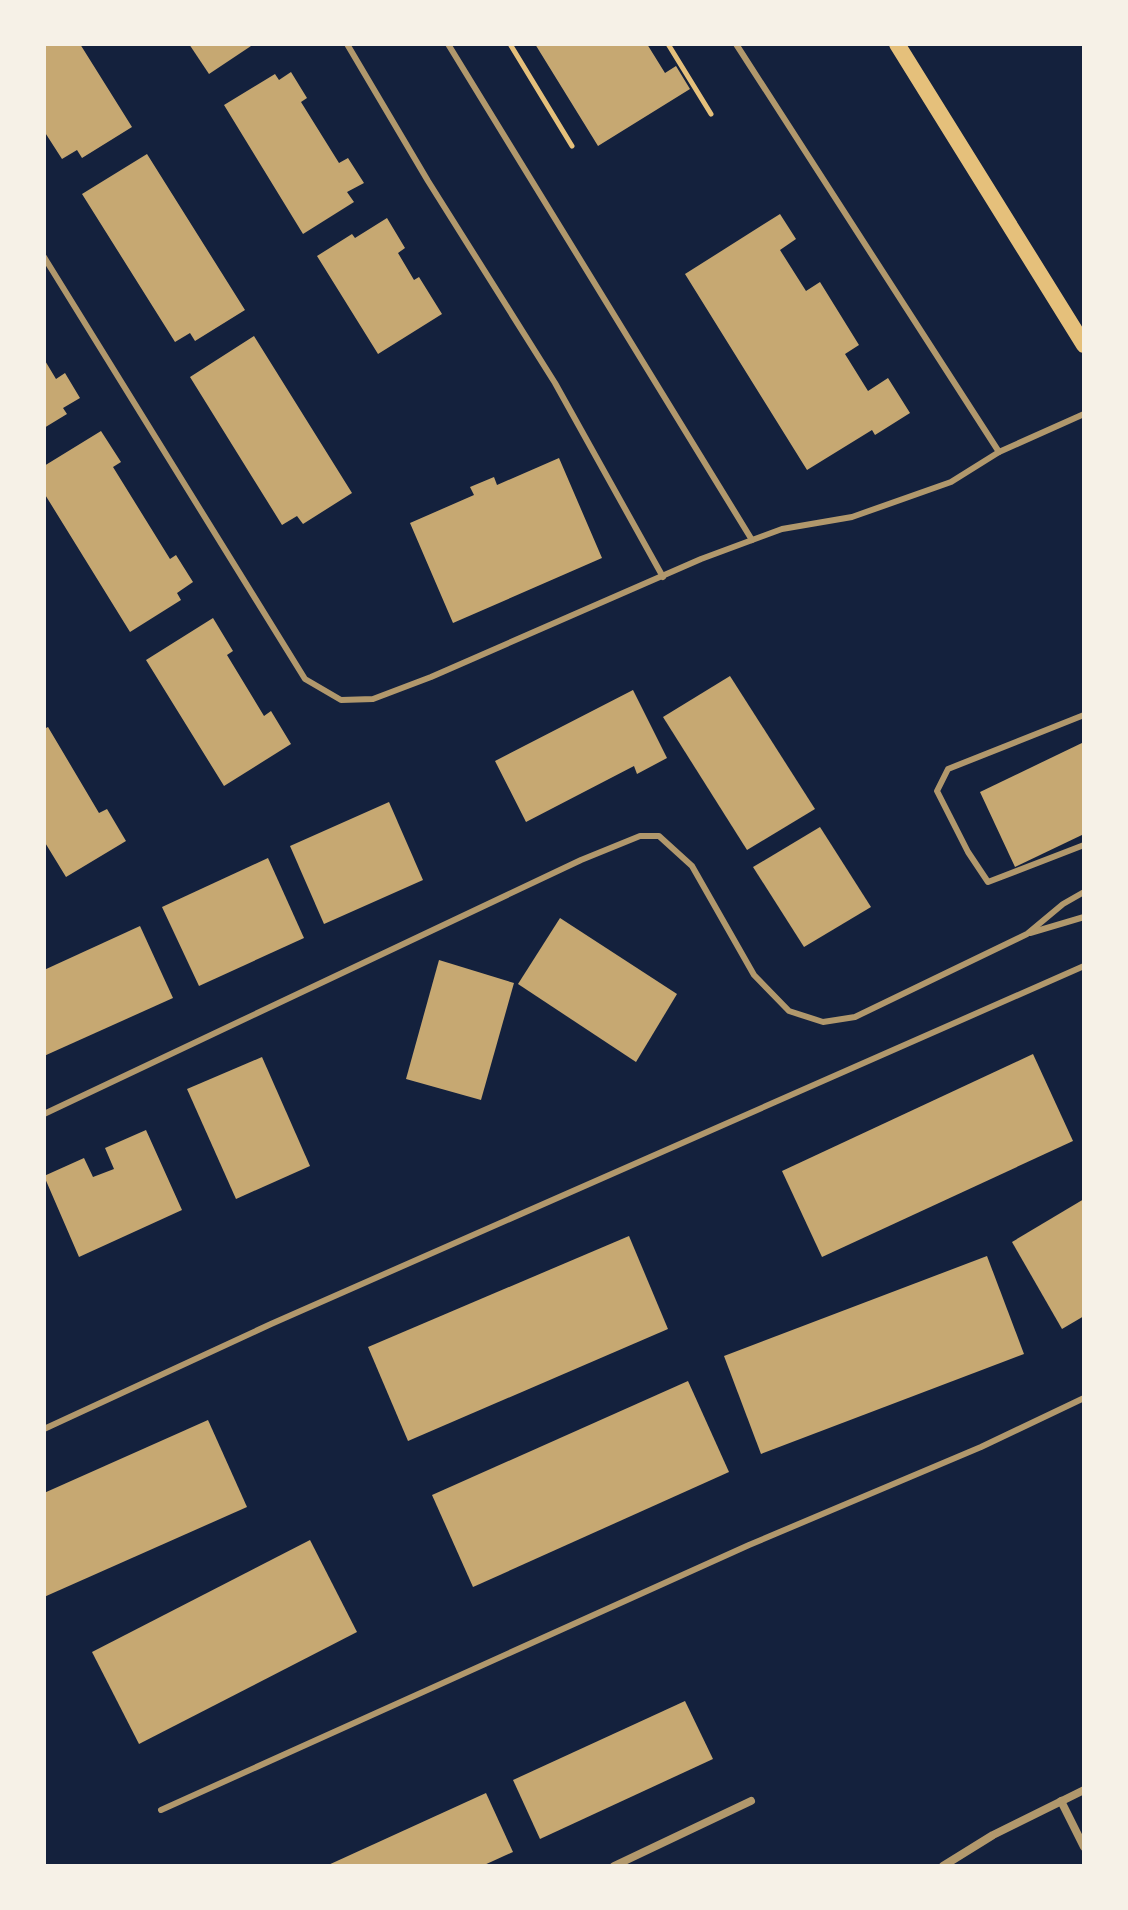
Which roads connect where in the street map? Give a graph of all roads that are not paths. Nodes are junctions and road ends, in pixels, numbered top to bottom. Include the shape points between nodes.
1 (347, 44) edge
2 (448, 44) edge
3 (736, 44) edge
4 (897, 44) edge
5 (44, 257) edge
6 (1084, 345) edge
7 (1084, 414) edge
8 (999, 452) junction
9 (752, 540) junction
10 (663, 577) junction
11 (1084, 715) edge
12 (1084, 845) edge
13 (1084, 892) edge
14 (1084, 917) edge
15 (1027, 934) junction
16 (1084, 966) edge
17 (44, 1114) edge
18 (1084, 1398) edge
19 (44, 1429) edge
20 (1084, 1790) edge
21 (751, 1801) dead end
22 (1061, 1801) junction
23 (161, 1810) dead end
24 (1084, 1847) edge
25 (614, 1866) edge
26 (943, 1866) edge

1 - 10 lane via 555,383
2 - 9 lane
3 - 8 lane
4 - 6 main road
5 - 10 lane via 305,679 341,700 373,699 431,677
7 - 8 lane
8 - 9 lane via 951,482 852,517
9 - 10 lane
11 - 12 lane via 948,769 937,791 988,882
13 - 15 lane
14 - 15 lane
15 - 17 lane via 855,1017 823,1022 789,1011 754,975 692,866 659,836 640,836
16 - 19 lane
18 - 23 lane
20 - 22 street
21 - 25 street
22 - 24 street
22 - 26 street

